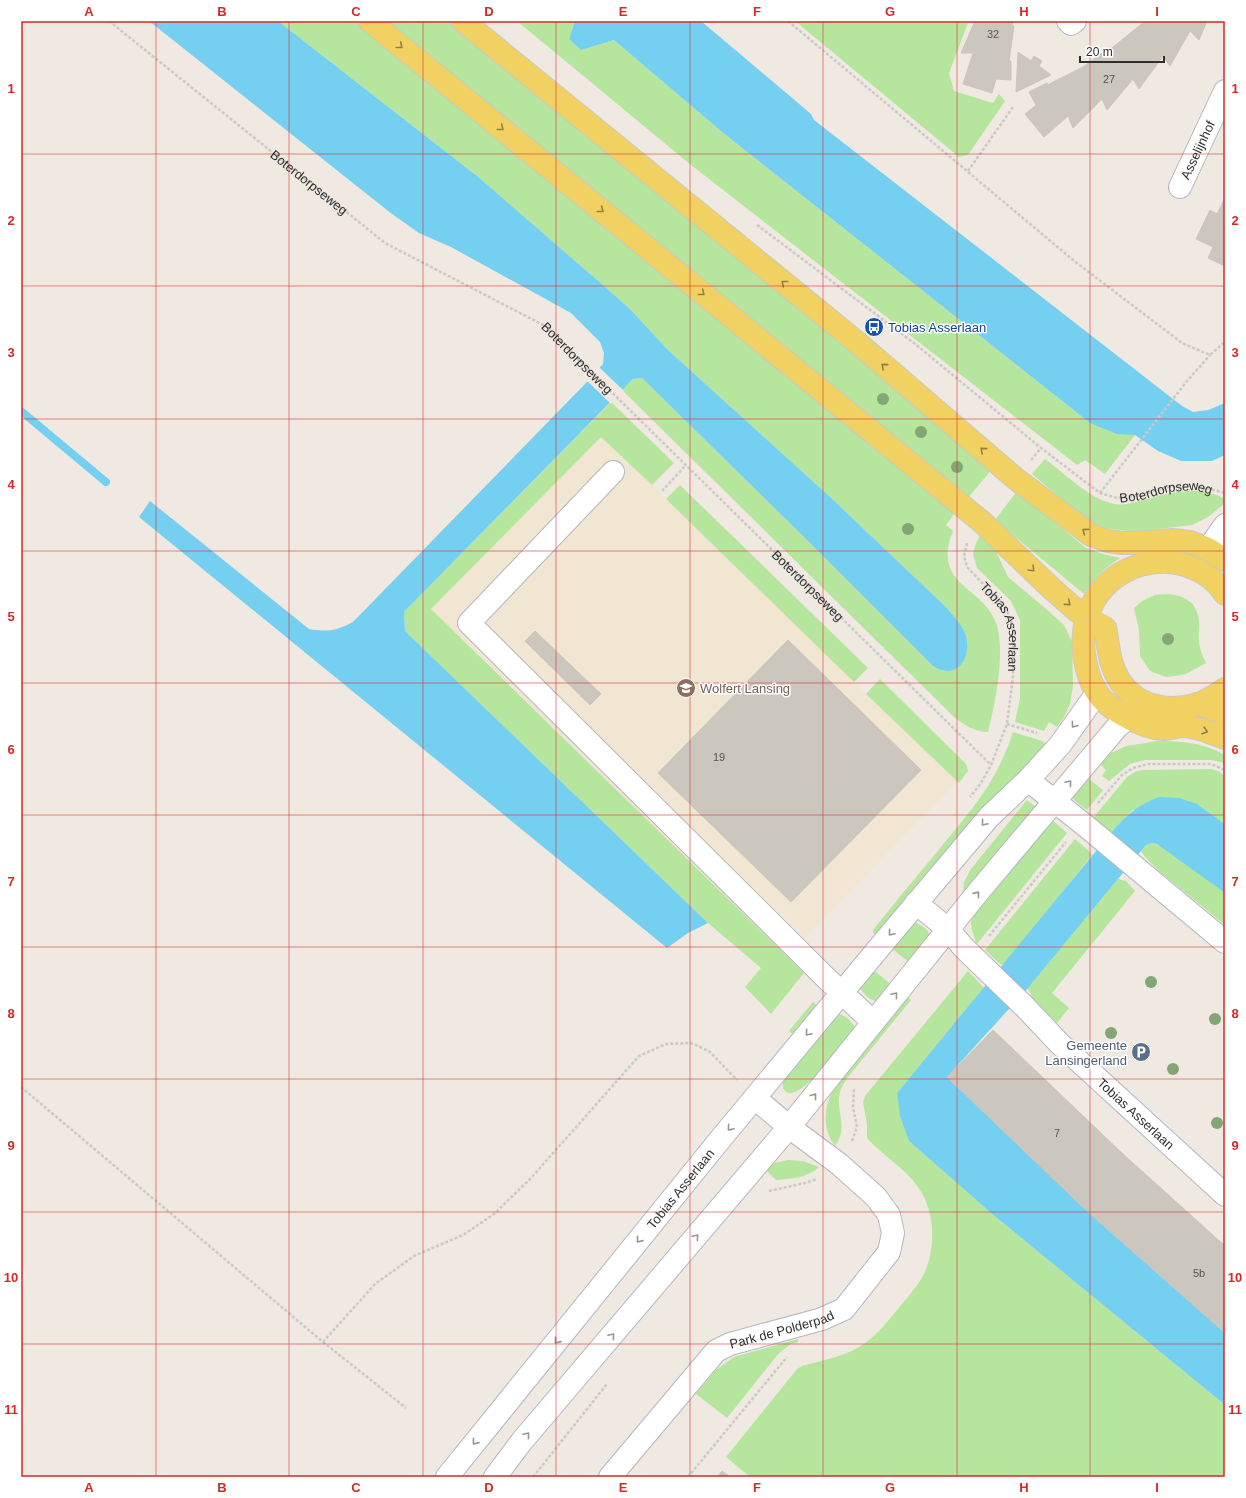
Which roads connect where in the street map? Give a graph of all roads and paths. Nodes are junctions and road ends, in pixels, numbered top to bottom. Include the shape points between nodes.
1 (109, 21) edge
2 (370, 21) edge
3 (463, 21) edge
4 (788, 21) edge
5 (1068, 21) edge
6 (1075, 21) edge
7 (1225, 91) edge
8 (1013, 107) dead end
9 (968, 171) junction
10 (1180, 187) dead end
11 (756, 224) dead end
12 (1225, 342) edge
13 (1210, 355) junction
14 (1041, 448) junction
15 (686, 464) junction
16 (613, 472) dead end
17 (1016, 479) junction
18 (662, 491) dead end
19 (1225, 492) edge
20 (1100, 493) junction
21 (982, 522) junction
22 (1225, 525) edge
23 (1217, 554) edge
24 (1192, 567) junction
25 (1225, 594) edge
26 (1086, 618) junction
27 (1225, 689) edge
28 (1097, 693) junction
29 (1148, 704) junction
30 (1197, 704) junction
31 (1225, 715) edge
32 (1128, 718) junction
33 (1225, 738) edge
34 (991, 765) joint
35 (1225, 770) edge
36 (1028, 780) junction
37 (1054, 802) junction
38 (1084, 825) junction
39 (916, 903) junction
40 (948, 929) junction
41 (1225, 942) edge
42 (971, 954) junction
43 (842, 992) junction
44 (873, 1022) junction
45 (855, 1085) dead end
46 (21, 1087) edge
47 (755, 1098) junction
48 (789, 1127) junction
49 (839, 1164) junction
50 (805, 1184) dead end
51 (1225, 1195) edge
52 (323, 1342) junction
53 (406, 1408) dead end
54 (447, 1477) edge
55 (495, 1477) edge
56 (610, 1477) edge

1 - 15 path, Boterdorpseweg via 385,244 547,326
2 -> 21 main road
17 -> 3 main road via 853,339
4 - 9 path
5 - 6 street via 1071,24
7 - 10 street, Asselijnhof
8 - 9 path
9 - 13 path via 1073,260 1176,339
11 - 14 path, Boterdorpseweg via 914,343
12 - 13 path
13 - 20 path
14 - 17 path
14 - 20 path, Boterdorpseweg
15 - 18 path
15 - 34 path, Boterdorpseweg
16 - 43 street via 469,623
23 -> 17 main road via 1190,542 1172,540 1122,543 1091,535
19 - 20 path, Boterdorpseweg via 1195,485 1168,487 1141,496 1117,498
21 -> 26 main road via 1050,588
21 - 34 path, Tobias Asserlaan via 966,545 964,556 967,567 1005,607 1014,634 1007,724
22 - 23 street
23 - 24 main road
24 - 25 main road via 1217,582
24 - 26 main road via 1175,562 1151,562 1134,567 1107,584
26 - 28 main road via 1083,640 1085,659 1089,678
26 - 29 main road via 1105,628 1112,664 1123,686 1134,697
27 - 30 main road
28 - 32 main road
28 -> 36 street, Tobias Asserlaan via 1060,745
29 - 30 main road via 1162,708
29 - 32 main road
30 - 31 main road
32 -> 33 main road via 1145,726 1164,729 1184,726
37 -> 32 street via 1117,727
35 - 38 path via 1211,764 1148,764 1133,768 1122,775 1108,790
36 - 37 street
36 -> 39 street, Tobias Asserlaan via 989,817
37 - 38 street
40 -> 37 street
38 - 41 street
38 - 42 path
39 - 40 street, Tobias Asserlaan
39 -> 43 street, Tobias Asserlaan
40 - 42 street, Tobias Asserlaan
44 -> 40 street
42 - 51 street, Tobias Asserlaan via 1066,1049
43 - 44 street
43 -> 47 street, Tobias Asserlaan
48 -> 44 street
45 - 49 path via 853,1106 857,1127 850,1146
46 - 52 path
47 - 48 street, Park de Polderpad
47 - 52 path via 709,1051 691,1043 666,1044 639,1056 532,1178 494,1214 463,1235 414,1256 375,1284
47 -> 54 street, Tobias Asserlaan
48 - 49 street, Park de Polderpad
55 -> 48 street via 522,1441
49 - 50 path via 822,1177
49 - 56 street, Park de Polderpad via 876,1197 889,1215 893,1233 889,1252 844,1309 822,1319 730,1344 716,1351
52 - 53 path

